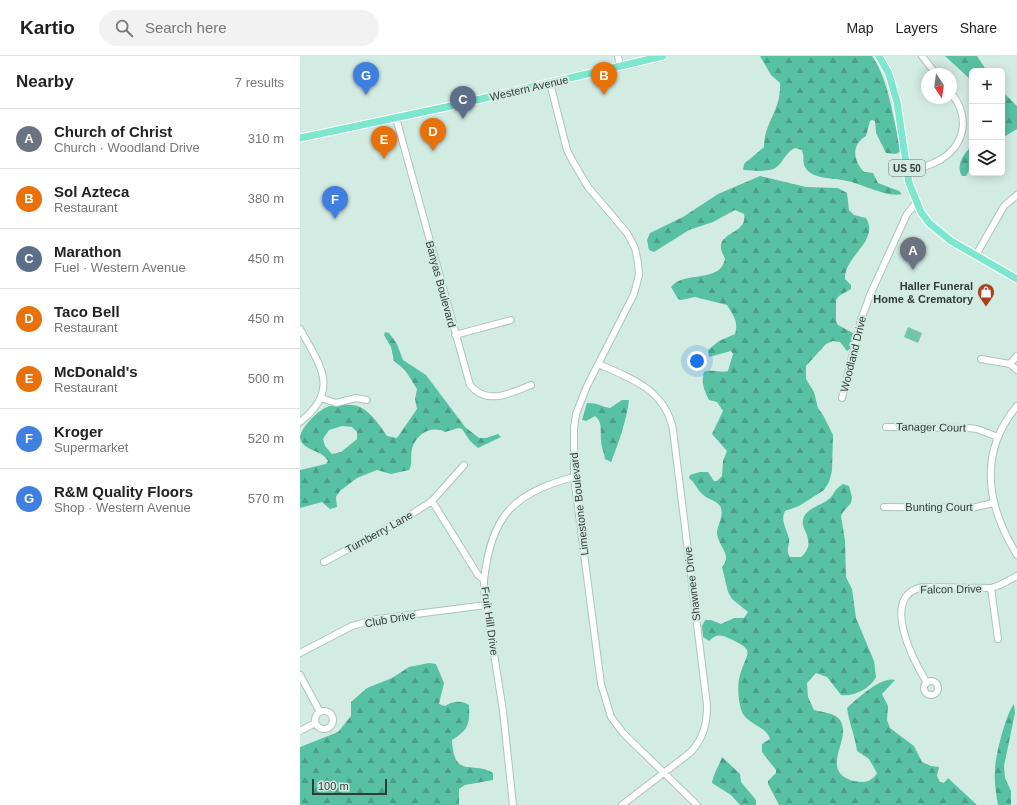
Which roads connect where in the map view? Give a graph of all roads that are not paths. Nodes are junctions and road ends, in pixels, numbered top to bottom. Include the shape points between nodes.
1 (618, 56) edge
2 (663, 56) edge
3 (879, 56) edge
4 (922, 56) edge
5 (620, 67) junction
6 (931, 68) edge
7 (550, 83) junction
8 (957, 101) edge
9 (396, 118) junction
10 (300, 138) edge
11 (907, 172) junction
12 (1017, 195) edge
13 (916, 203) junction
14 (976, 255) junction
15 (1017, 279) edge
16 (511, 320) dead end
17 (300, 329) edge
18 (455, 335) junction
19 (1017, 356) edge
20 (981, 359) dead end
21 (598, 364) junction
22 (1010, 364) junction
23 (1017, 370) edge
24 (531, 384) dead end
25 (322, 398) junction
26 (842, 398) dead end
27 (367, 400) dead end
28 (1017, 406) edge
29 (300, 422) edge
30 (886, 427) dead end
31 (998, 438) junction
32 (464, 465) dead end
33 (574, 477) junction
34 (432, 501) junction
35 (993, 503) junction
36 (884, 507) dead end
37 (1017, 555) edge
38 (324, 562) dead end
39 (1017, 576) edge
40 (484, 580) junction
41 (991, 588) junction
42 (486, 605) junction
43 (998, 639) dead end
44 (300, 653) edge
45 (300, 675) edge
46 (927, 682) dead end
47 (320, 712) junction
48 (315, 723) junction
49 (300, 731) edge
50 (664, 773) junction
51 (513, 805) edge
52 (622, 805) edge
53 (697, 805) edge

1 - 5 street
2 - 5 main road, Western Avenue
3 - 11 main road, US 50 via 889,74 897,102
4 - 6 street
5 - 7 main road, Western Avenue
7 - 9 main road, Western Avenue
7 - 21 street, Limestone Boulevard via 567,150 588,187 627,234 635,248 638,263 634,294
8 - 11 street via 963,116 963,127 957,142 940,160
9 - 10 main road, Western Avenue
9 - 18 street, Banyas Boulevard
11 - 13 main road, US 50
12 - 14 street via 1004,206
13 - 14 main road, US 50 via 929,223 937,230 950,241
13 - 26 street, Woodland Drive via 907,214 860,320
14 - 15 main road, US 50
16 - 18 street
17 - 25 street via 322,374
18 - 24 street, Banyas Boulevard via 470,385 478,393 488,397 502,396
19 - 22 street
20 - 22 street
21 - 33 street, Limestone Boulevard via 576,414 573,443
21 - 50 street, Shawnee Drive via 644,386 658,397 670,414 673,430 707,720 699,743
22 - 23 street
25 - 27 street via 336,403 356,398
25 - 29 street
28 - 31 street
30 - 31 street, Tanager Court via 968,428
31 - 35 street via 991,466
32 - 34 street
33 - 40 street via 544,486 510,509 498,523 492,537
33 - 50 street, Limestone Boulevard via 605,702 622,733
34 - 38 street, Turnberry Lane
34 - 40 street, Fruit Hill Drive via 478,575
35 - 36 street, Bunting Court via 972,508
35 - 37 street via 1002,529
39 - 41 street, Falcon Drive
40 - 42 street, Fruit Hill Drive
41 - 43 street
41 - 46 street, Falcon Drive via 923,587 913,590 903,599 900,612 907,640 916,664
42 - 44 street, Club Drive via 376,619 352,626
42 - 51 street, Fruit Hill Drive via 503,711
45 - 47 street
47 - 48 street via 315,717
47 - 48 street via 329,712 332,724 322,729
48 - 49 street
50 - 52 street, Shawnee Drive
50 - 53 street, Limestone Boulevard

